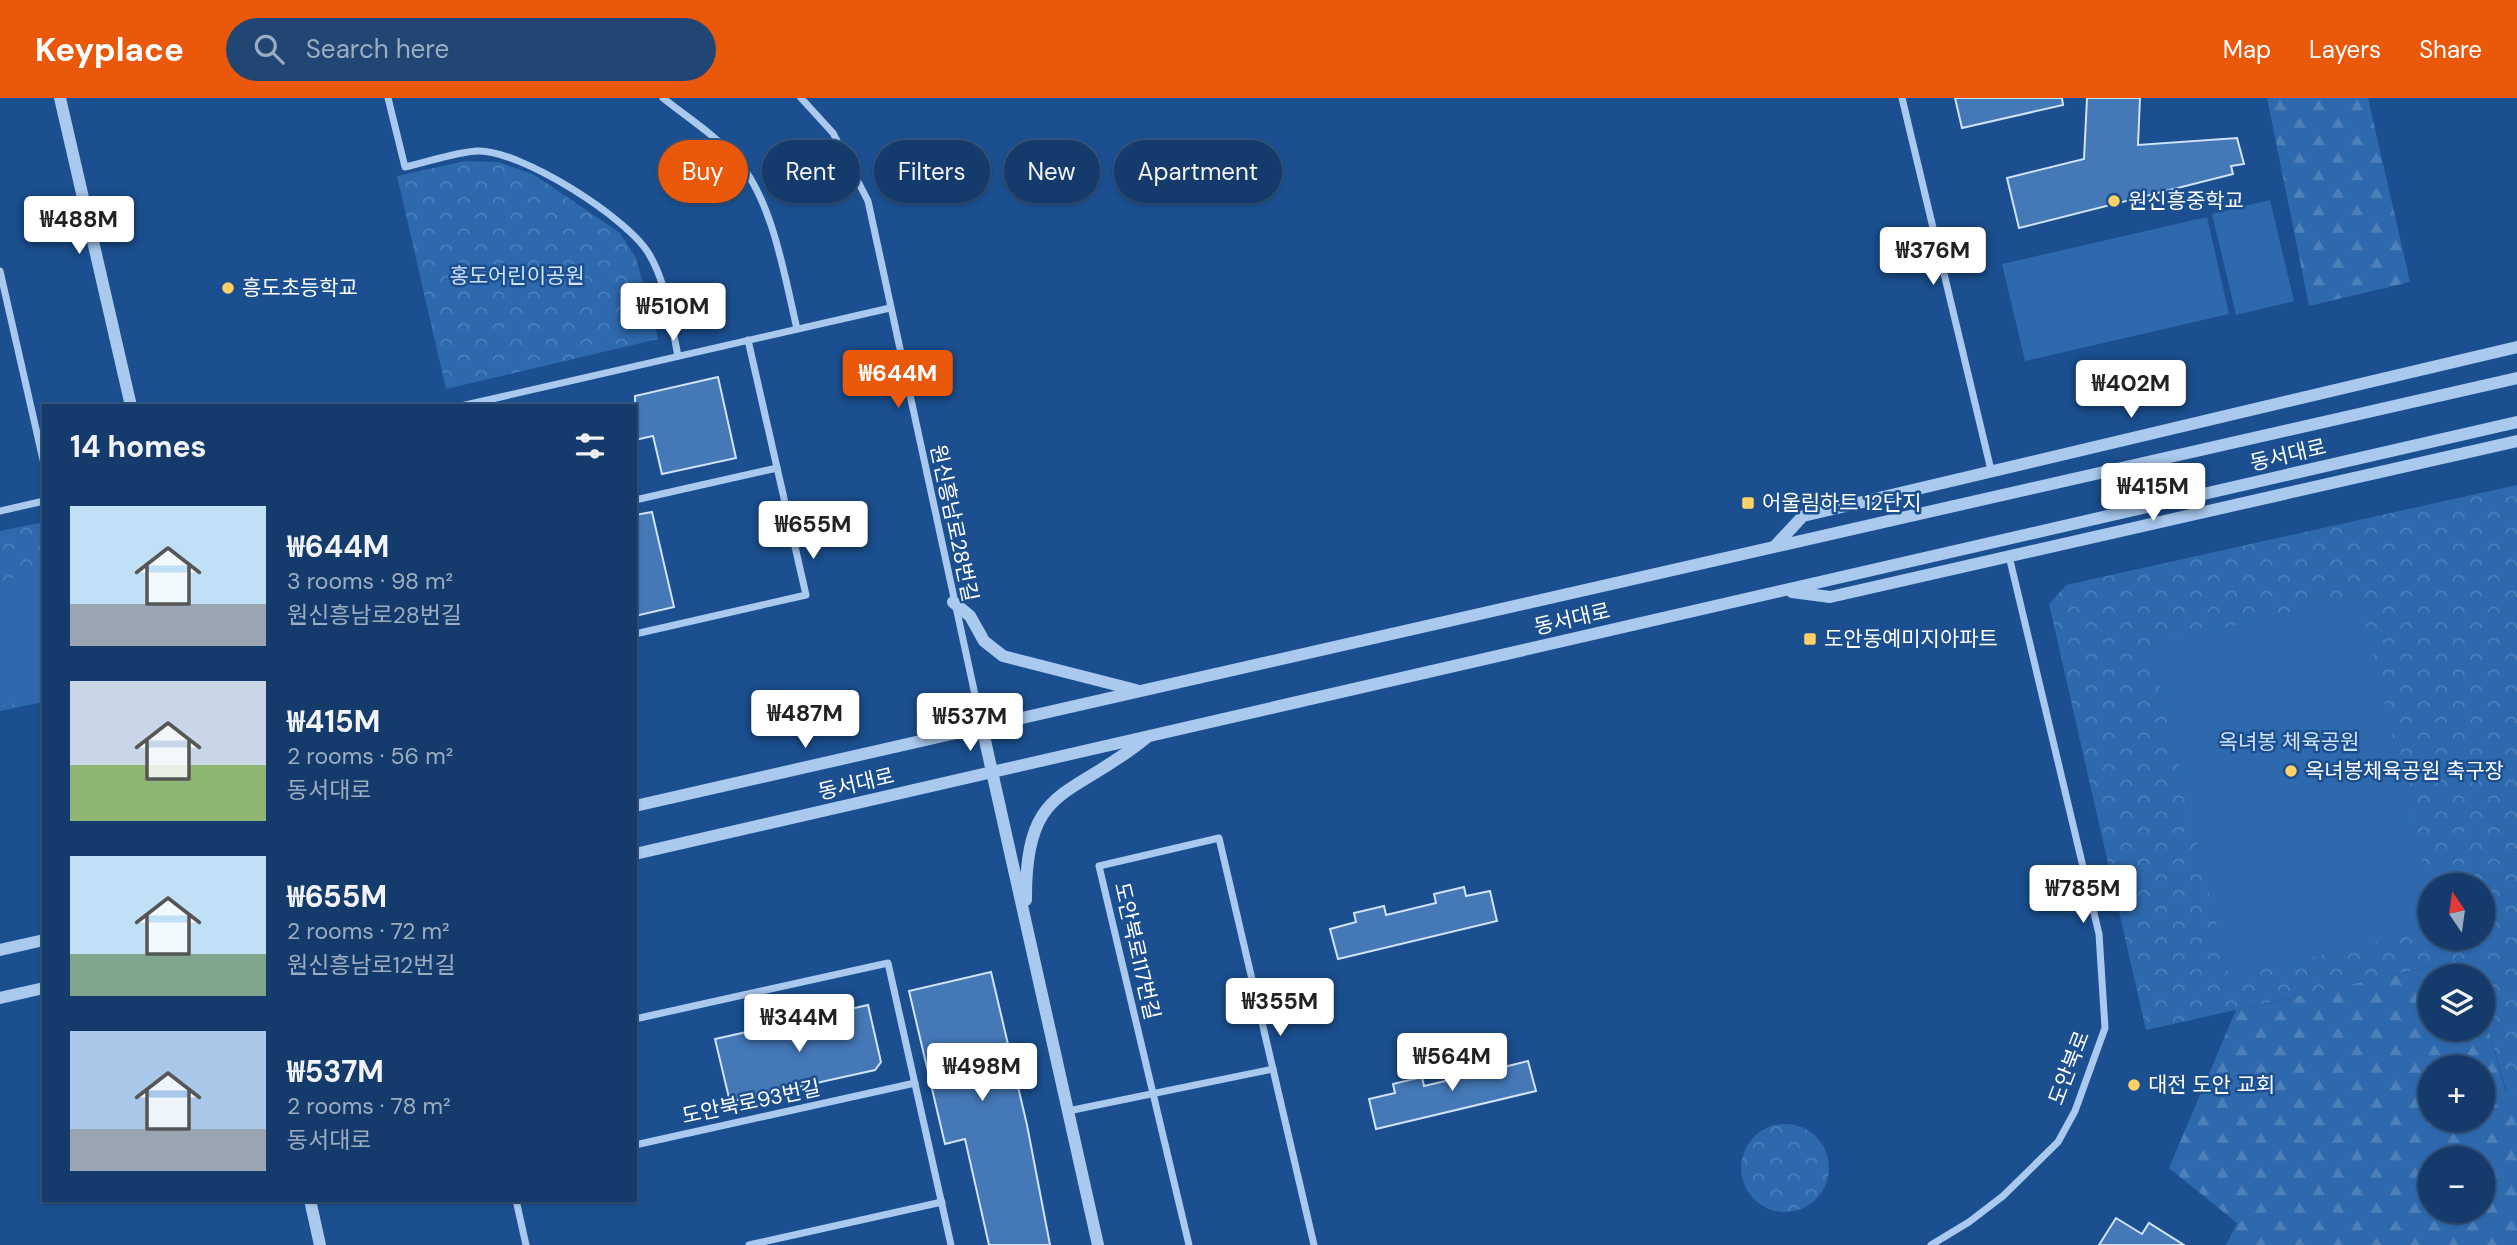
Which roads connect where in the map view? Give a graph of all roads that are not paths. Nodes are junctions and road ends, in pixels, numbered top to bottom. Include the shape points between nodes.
1 (60, 98) edge
2 (388, 98) edge
3 (663, 98) edge
4 (801, 98) edge
5 (1902, 98) edge
6 (0, 271) edge
7 (891, 308) junction
8 (797, 329) junction
9 (748, 340) junction
10 (2517, 346) edge
11 (678, 356) junction
12 (2517, 378) edge
13 (131, 404) edge
14 (470, 404) edge
15 (2517, 422) edge
16 (2517, 441) edge
17 (42, 455) edge
18 (777, 468) junction
19 (1991, 470) junction
20 (637, 500) edge
21 (42, 502) edge
22 (0, 512) edge
23 (1775, 547) junction
24 (2009, 556) junction
25 (1782, 591) junction
26 (953, 601) junction
27 (637, 635) edge
28 (1140, 691) junction
29 (982, 727) junction
30 (1150, 735) junction
31 (992, 773) junction
32 (637, 806) edge
33 (637, 854) edge
34 (1026, 925) junction
35 (42, 940) edge
36 (0, 950) edge
37 (42, 988) edge
38 (0, 998) edge
39 (637, 1020) edge
40 (1273, 1069) junction
41 (915, 1083) junction
42 (1153, 1094) junction
43 (1068, 1111) junction
44 (637, 1145) edge
45 (310, 1202) edge
46 (516, 1202) edge
47 (942, 1202) junction
48 (320, 1245) edge
49 (526, 1245) edge
50 (749, 1245) edge
51 (951, 1245) edge
52 (1098, 1245) edge
53 (1189, 1245) edge
54 (1314, 1245) edge
55 (1931, 1245) edge

1 - 13 street
2 - 11 street via 405,167 479,151 519,160 627,226 649,253 662,283
3 - 8 street via 739,161 760,198
4 - 7 street, 원신흥남로28번길 via 833,132 868,201
5 - 19 street
6 - 17 street
7 - 8 street
7 - 26 street, 원신흥남로28번길
8 - 9 street
9 - 11 street
9 - 18 street
10 - 19 street
11 - 14 street
12 - 23 street, 동서대로
15 - 25 street, 동서대로
16 - 24 street
18 - 20 street
18 - 27 street via 806,595
19 - 23 street via 1803,516
21 - 22 street
23 - 28 street, 동서대로
24 - 25 street via 1830,597
24 - 55 street, 도안북로 via 2099,934 2105,1028 2075,1111 2058,1142 2003,1196
25 - 30 street, 동서대로
26 - 28 street via 970,616 984,641 1003,656
26 - 29 street, 원신흥남로28번길
28 - 29 street, 동서대로
29 - 31 street
29 - 32 street, 동서대로
30 - 31 street, 동서대로
30 - 34 street via 1119,761 1061,792 1045,808 1026,861
31 - 33 street, 동서대로
31 - 34 street
34 - 43 street
35 - 36 street
37 - 38 street
39 - 41 street via 888,963
40 - 42 street
40 - 42 street, 도안북로117번길 via 1219,838 1099,866
40 - 54 street, 도안북로117번길
41 - 44 street, 도안북로93번길
41 - 47 street
42 - 43 street
42 - 53 street, 도안북로117번길
43 - 52 street
45 - 48 street
46 - 49 street
47 - 50 street
47 - 51 street

